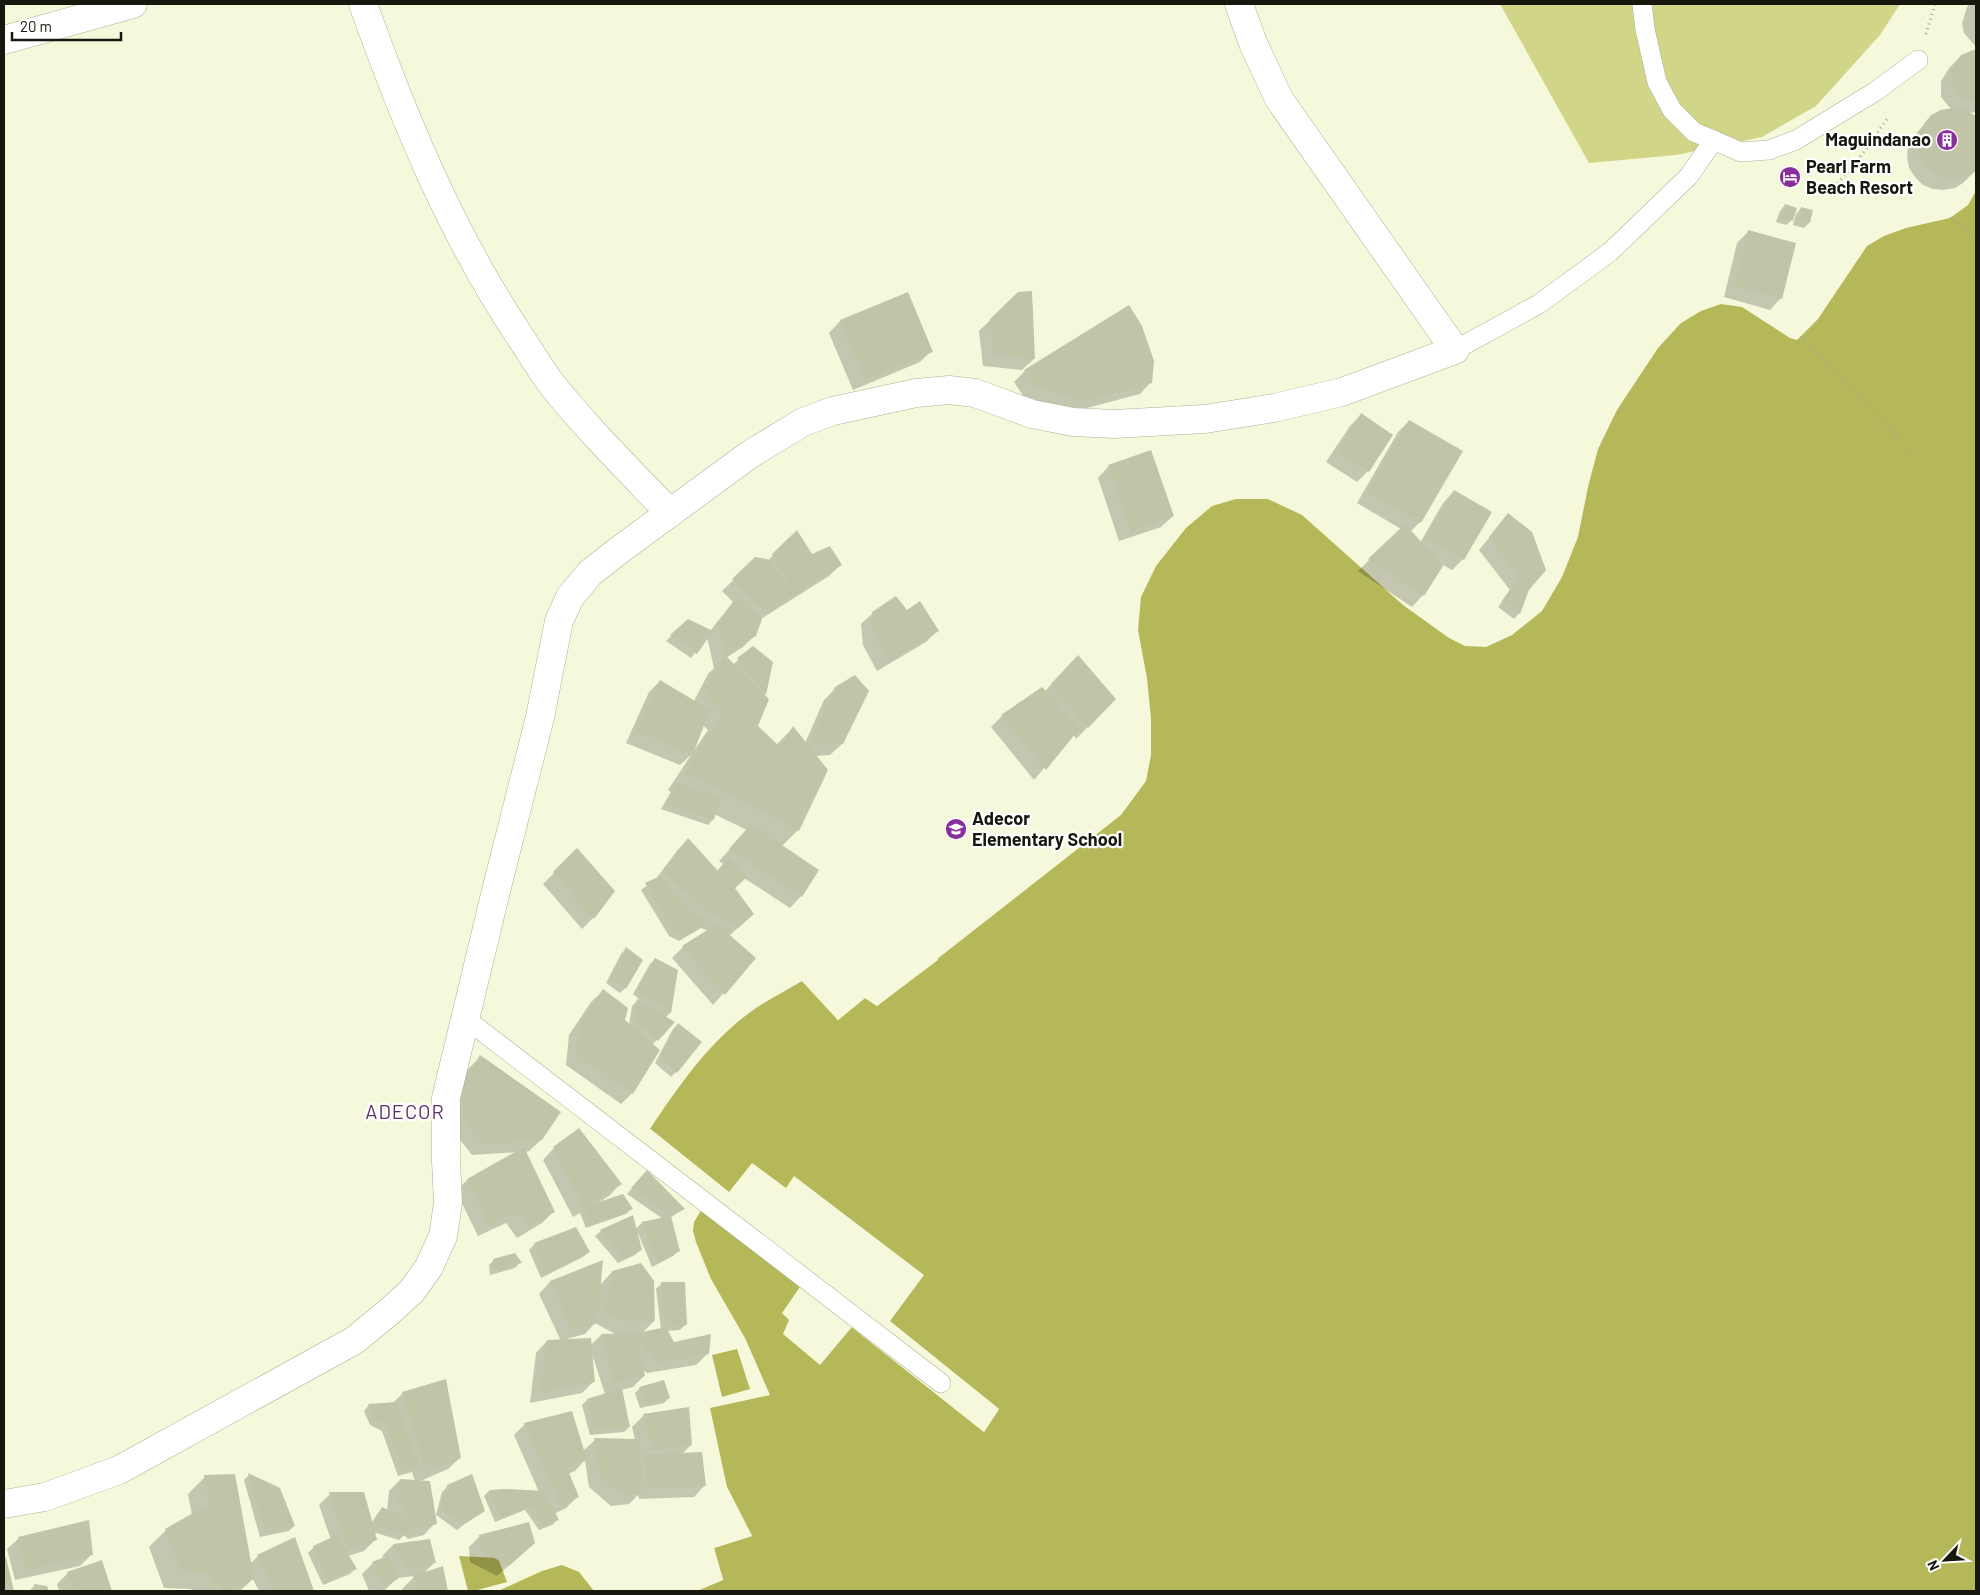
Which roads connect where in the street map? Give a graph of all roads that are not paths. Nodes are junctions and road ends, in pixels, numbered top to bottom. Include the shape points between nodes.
1 (133, 4) edge
2 (363, 4) edge
3 (1239, 4) edge
4 (1642, 4) edge
5 (4, 40) edge
6 (1918, 60) dead end
7 (1714, 140) junction
8 (1455, 350) junction
9 (670, 513) junction
10 (466, 1019) junction
11 (942, 1383) dead end
12 (4, 1504) edge

1 - 5 street
2 - 9 street via 440,196 491,294 549,380 596,437
3 - 8 street via 1252,43 1279,99
4 - 7 lane via 1657,82 1672,110 1694,132
6 - 7 lane via 1868,96 1796,140 1769,150 1741,152
7 - 8 lane via 1689,176 1610,252 1539,304
8 - 9 street via 1342,392 1274,408 1205,419 1114,424 1073,422 1032,414 975,393 949,390 916,393 833,411 804,422 749,454
9 - 10 street via 590,573 570,596 559,621 540,717
10 - 11 lane
10 - 12 street via 446,1098 448,1203 443,1236 429,1267 412,1290 355,1340 119,1470 45,1497

